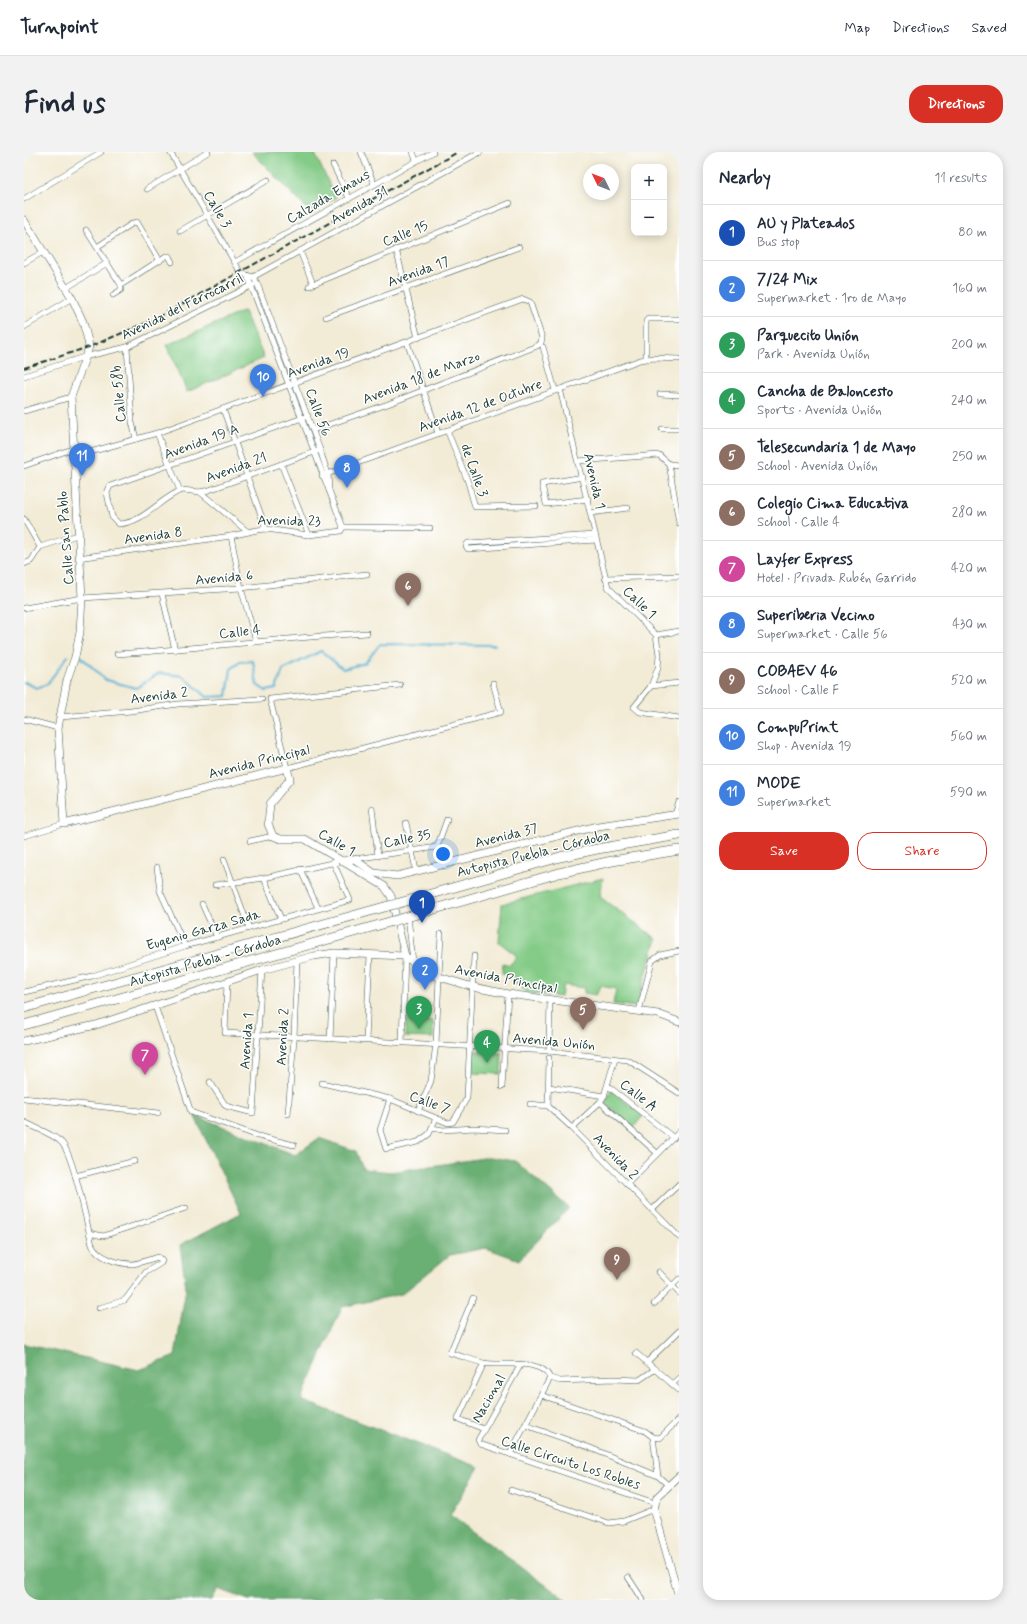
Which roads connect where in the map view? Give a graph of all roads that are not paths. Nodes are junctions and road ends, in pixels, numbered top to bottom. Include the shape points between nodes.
1 (87, 152) edge
2 (101, 152) edge
3 (170, 152) edge
4 (208, 152) edge
5 (360, 152) edge
6 (413, 152) edge
7 (433, 152) edge
8 (480, 152) edge
9 (677, 152) edge
10 (91, 158) junction
11 (679, 158) edge
12 (416, 160) junction
13 (333, 165) dead end
14 (180, 169) junction
15 (268, 180) dead end
16 (374, 184) junction
17 (148, 189) dead end
18 (349, 198) junction
19 (24, 199) edge
20 (510, 203) dead end
21 (208, 215) junction
22 (24, 220) edge
23 (86, 230) dead end
24 (180, 231) dead end
25 (97, 247) junction
26 (519, 247) dead end
27 (396, 249) junction
28 (300, 251) junction
29 (43, 252) junction
30 (160, 261) junction
31 (172, 262) dead end
32 (235, 262) junction
33 (24, 263) edge
34 (107, 263) junction
35 (250, 277) junction
36 (257, 283) junction
37 (120, 285) junction
38 (251, 286) junction
39 (66, 288) junction
40 (406, 289) junction
41 (113, 295) dead end
42 (72, 298) junction
43 (326, 317) dead end
44 (679, 319) edge
45 (24, 327) edge
46 (418, 338) junction
47 (407, 342) junction
48 (540, 347) junction
49 (127, 348) junction
50 (84, 357) junction
51 (646, 358) junction
52 (679, 359) edge
53 (24, 376) edge
54 (296, 383) junction
55 (289, 386) junction
56 (423, 390) junction
57 (558, 390) junction
58 (660, 394) dead end
59 (679, 395) edge
60 (71, 397) junction
61 (223, 409) junction
62 (24, 411) edge
63 (308, 416) junction
64 (301, 418) junction
65 (662, 429) dead end
66 (313, 430) junction
67 (447, 430) junction
68 (679, 430) edge
69 (157, 432) junction
70 (438, 433) junction
71 (136, 439) junction
72 (235, 442) junction
73 (72, 449) junction
74 (320, 450) junction
75 (314, 452) junction
76 (73, 457) junction
77 (578, 461) junction
78 (281, 464) junction
79 (669, 464) junction
80 (679, 465) edge
81 (24, 466) edge
82 (169, 466) junction
83 (328, 474) junction
84 (248, 475) junction
85 (322, 476) junction
86 (582, 478) junction
87 (329, 490) junction
88 (180, 491) junction
89 (200, 492) junction
90 (588, 498) junction
91 (677, 499) edge
92 (536, 506) dead end
93 (628, 508) dead end
94 (591, 513) junction
95 (24, 519) edge
96 (679, 523) edge
97 (343, 527) junction
98 (430, 528) dead end
99 (266, 529) junction
100 (248, 532) junction
101 (77, 535) junction
102 (308, 535) junction
103 (231, 536) junction
104 (596, 537) junction
105 (40, 548) junction
106 (78, 558) junction
107 (24, 564) edge
108 (367, 574) dead end
109 (679, 576) edge
110 (605, 578) junction
111 (241, 588) junction
112 (162, 594) junction
113 (82, 598) junction
114 (24, 608) edge
115 (679, 631) edge
116 (367, 633) dead end
117 (656, 635) junction
118 (256, 641) junction
119 (175, 650) junction
120 (117, 654) dead end
121 (493, 683) dead end
122 (679, 683) edge
123 (400, 685) dead end
124 (651, 686) junction
125 (262, 699) dead end
126 (60, 717) junction
127 (679, 718) edge
128 (24, 719) edge
129 (58, 728) junction
130 (287, 768) junction
131 (679, 802) edge
132 (372, 808) dead end
133 (677, 814) edge
134 (447, 819) dead end
135 (406, 823) dead end
136 (64, 824) junction
137 (679, 835) edge
138 (24, 836) edge
139 (273, 836) junction
140 (250, 841) dead end
141 (679, 850) edge
142 (412, 851) junction
143 (378, 856) junction
144 (224, 859) dead end
145 (354, 859) junction
146 (343, 861) junction
147 (333, 862) junction
148 (157, 867) dead end
149 (300, 869) junction
150 (416, 870) junction
151 (264, 878) junction
152 (233, 881) junction
153 (215, 884) dead end
154 (202, 904) dead end
155 (318, 908) junction
156 (281, 919) junction
157 (400, 919) junction
158 (249, 928) junction
159 (441, 934) dead end
160 (217, 936) junction
161 (185, 946) junction
162 (679, 952) edge
163 (334, 953) junction
164 (370, 955) junction
165 (405, 956) junction
166 (474, 956) dead end
167 (297, 961) junction
168 (413, 962) junction
169 (262, 970) junction
170 (438, 977) junction
171 (227, 982) junction
172 (473, 987) junction
173 (24, 992) edge
174 (508, 994) junction
175 (550, 1000) junction
176 (155, 1006) junction
177 (24, 1008) edge
178 (639, 1011) junction
179 (679, 1022) edge
180 (24, 1025) edge
181 (259, 1036) junction
182 (294, 1038) junction
183 (330, 1039) junction
184 (366, 1040) junction
185 (24, 1041) edge
186 (402, 1042) junction
187 (436, 1044) junction
188 (470, 1046) junction
189 (504, 1048) junction
190 (549, 1051) junction
191 (549, 1058) dead end
192 (615, 1058) junction
193 (210, 1082) dead end
194 (322, 1083) dead end
195 (608, 1086) junction
196 (502, 1087) dead end
197 (549, 1087) junction
198 (679, 1093) edge
199 (604, 1096) junction
200 (24, 1098) edge
201 (390, 1099) junction
202 (600, 1102) junction
203 (530, 1104) dead end
204 (548, 1106) junction
205 (418, 1111) junction
206 (158, 1113) dead end
207 (288, 1114) dead end
208 (436, 1118) junction
209 (24, 1122) edge
210 (432, 1128) junction
211 (572, 1128) junction
212 (505, 1130) dead end
213 (679, 1132) edge
214 (674, 1138) junction
215 (294, 1145) dead end
216 (658, 1153) junction
217 (135, 1161) dead end
218 (75, 1176) junction
219 (627, 1184) junction
220 (679, 1184) edge
221 (186, 1208) dead end
222 (652, 1210) junction
223 (89, 1233) junction
224 (679, 1238) edge
225 (659, 1272) dead end
226 (679, 1279) edge
227 (672, 1286) junction
228 (679, 1293) edge
229 (473, 1298) dead end
230 (654, 1304) dead end
231 (100, 1308) dead end
232 (679, 1331) edge
233 (636, 1353) dead end
234 (484, 1363) junction
235 (646, 1363) junction
236 (521, 1364) junction
237 (654, 1370) junction
238 (550, 1378) junction
239 (679, 1378) edge
240 (672, 1384) junction
241 (679, 1390) edge
242 (541, 1395) junction
243 (679, 1419) edge
244 (525, 1425) junction
245 (484, 1429) junction
246 (653, 1437) junction
247 (480, 1444) joint
248 (510, 1454) junction
249 (658, 1476) junction
250 (679, 1476) edge
251 (669, 1486) junction
252 (511, 1490) dead end
253 (654, 1506) junction
254 (628, 1576) dead end
255 (678, 1592) edge
256 (643, 1600) edge

1 - 10 street
2 - 10 street
3 - 14 street, Calle 3
4 - 14 street
5 - 16 street
6 - 12 street
7 - 12 street, Calzada Emaus
8 - 28 street, Avenida 31
9 - 11 street
10 - 19 street
12 - 16 street, Calzada Emaus
13 - 18 street
14 - 17 street
14 - 21 street, Calle 3
15 - 21 street
16 - 18 street, Calzada Emaus
18 - 32 street, Calzada Emaus
20 - 27 street, Calle 15
21 - 24 street
21 - 32 street, Calle 3
22 - 29 street, Calle San Pablo
23 - 25 street
25 - 30 street via 137,222
25 - 34 street
26 - 40 street, Avenida 17
27 - 28 street, Calle 15 via 311,285
27 - 40 street
28 - 35 street, Avenida 31
29 - 33 street
29 - 39 street, Calle San Pablo
30 - 31 street via 169,256
30 - 37 street
32 - 35 street, Calle 3 via 241,273
34 - 37 street
34 - 39 street
35 - 36 street, Calle 56
35 - 38 street, Calle 56
36 - 38 street, Avenida del Ferrocarril
36 - 54 street, Calle 56
37 - 41 street via 121,290
38 - 49 street, Avenida del Ferrocarril
38 - 55 street, Calle 56
39 - 42 street, Calle San Pablo
40 - 43 street, Avenida 17
40 - 46 street
42 - 45 street
42 - 50 street, Calle San Pablo via 88,341 89,347
44 - 51 street via 648,318
46 - 47 street, Avenida 19
46 - 48 street, Avenida 19 via 524,299 530,302 542,338
47 - 54 street, Avenida 19
47 - 56 street
48 - 56 street, Avenida 18 de Marzo
48 - 57 street, Avenida 1
49 - 50 street, Avenida del Ferrocarril
49 - 71 street, Calle 58b via 132,422
50 - 53 street, Avenida del Ferrocarril
50 - 60 street, Calle San Pablo
51 - 52 street
51 - 57 street, Avenida 12 de Octubre
54 - 55 street, Avenida 19
54 - 63 street, Calle 56
55 - 61 street, Avenida 19
55 - 64 street, Calle 56
56 - 66 street, Avenida 18 de Marzo
56 - 70 street
57 - 67 street, Avenida 12 de Octubre
57 - 77 street, Avenida 1
58 - 59 street
60 - 62 street
60 - 73 street, Calle San Pablo
61 - 69 street, Avenida 19
61 - 72 street
63 - 64 street, Avenida 19 A
63 - 66 street, Calle 56
64 - 72 street, Avenida 19 A
64 - 75 street, Calle 56
65 - 68 street
66 - 74 street, Calle 56
67 - 70 street, Avenida 12 de Octubre
67 - 92 street, de Calle 3 via 475,507
69 - 71 street, Avenida 19
69 - 82 street
70 - 83 street, Avenida 12 de Octubre
71 - 76 street, Avenida 19
72 - 82 street, Avenida 19 A
72 - 84 street
73 - 76 street, Calle San Pablo
73 - 81 street
74 - 75 street, Avenida 21
74 - 83 street, Calle 56
75 - 78 street, Avenida 21
75 - 85 street, Calle 56
76 - 101 street, Calle San Pablo
77 - 79 street via 659,455
77 - 86 street, Avenida 1
78 - 84 street, Avenida 21
78 - 102 street
79 - 80 street
79 - 91 street
82 - 88 street
82 - 88 street, Avenida 19 A via 110,486 107,493 112,517 119,524 127,523
83 - 85 street, Avenida 12 de Octubre
83 - 87 street, Calle 56
84 - 89 street, Avenida 21
84 - 99 street
85 - 87 street, Calle 56
86 - 90 street, Avenida 1
86 - 90 street via 542,484 546,504
87 - 97 street, Calle 56
88 - 89 street, Avenida 21
89 - 100 street
90 - 94 street, Avenida 1
91 - 96 street
93 - 94 street
94 - 104 street, Avenida 1
95 - 105 street
97 - 98 street
97 - 102 street, Avenida 23 via 341,531
99 - 100 street, Avenida 23
99 - 102 street, Avenida 23
100 - 103 street, Avenida 23
101 - 105 street
101 - 106 street, Calle San Pablo
103 - 106 street, Avenida 8
103 - 111 street
104 - 104 street via 468,543 466,546 468,549
104 - 110 street, Avenida 1
105 - 107 street via 31,561
106 - 113 street, Calle San Pablo
108 - 111 street, Avenida 6
109 - 110 street
110 - 117 street, Calle 1 via 611,592
111 - 112 street, Avenida 6
111 - 118 street
112 - 113 street, Avenida 6
112 - 119 street
113 - 114 street, Avenida 6
113 - 126 street, Calle San Pablo via 78,644
115 - 117 street
116 - 118 street, Calle 4
117 - 124 street, Calle 1 via 659,661
118 - 119 street, Calle 4
119 - 120 street, Calle 4
121 - 130 street, Avenida Principal via 501,712
122 - 124 street
123 - 130 street via 270,699
124 - 127 street, Calle 1 via 636,703 636,710
125 - 126 street, Avenida 2 via 178,704
126 - 129 street, Calle San Pablo
128 - 129 street
129 - 136 street, Calle San Pablo
130 - 136 street, Avenida Principal
130 - 139 street via 290,779 270,804 268,824
131 - 133 street
132 - 143 street
133 - 150 street, Avenida 37 via 598,826
134 - 142 street, Calle 35 via 438,846
135 - 142 street
136 - 138 street, Avenida Principal
137 - 177 highway, Autopista Puebla - Córdoba via 560,857
139 - 140 street
139 - 146 street, Calle 1 via 281,839 305,839
141 - 157 highway, Autopista Puebla - Córdoba via 559,873
142 - 143 street, Calle 35
142 - 150 street
143 - 145 street, Calle 35
144 - 152 street
145 - 146 street
145 - 150 street, Avenida 37 via 374,873 385,875 397,876
146 - 147 street
146 - 165 street, Calle 1 via 388,891
147 - 149 street
147 - 155 street, Eugenio Garza Sada via 350,900
148 - 161 street via 160,891
149 - 151 street
149 - 155 street
151 - 152 street
151 - 156 street
152 - 153 street
152 - 158 street
154 - 160 street
155 - 156 street, Eugenio Garza Sada
156 - 158 street, Eugenio Garza Sada
157 - 168 street
157 - 180 highway, Autopista Puebla - Córdoba
158 - 160 street, Eugenio Garza Sada
159 - 170 street
160 - 161 street, Eugenio Garza Sada
161 - 173 street, Eugenio Garza Sada via 92,976
162 - 178 street via 660,955 652,961
163 - 164 street
163 - 167 street
163 - 183 street
164 - 165 street
164 - 184 street
165 - 168 street, Avenida Principal
165 - 186 street
166 - 172 street
167 - 169 street
167 - 182 street, Avenida 2
168 - 170 street, Avenida Principal via 419,968
169 - 171 street
169 - 181 street, Avenida 1
170 - 172 street, Avenida Principal
170 - 187 street
171 - 176 street
171 - 181 street, Avenida Unión via 225,1033
172 - 174 street, Avenida Principal
172 - 188 street
174 - 175 street, Avenida Principal
174 - 189 street
175 - 178 street, Avenida Principal
175 - 190 street
176 - 185 street via 96,1025
176 - 215 street via 191,1112 258,1136
178 - 179 street, Avenida Principal via 658,1014
181 - 182 street, Avenida Unión
181 - 193 street, Avenida 1 via 253,1112 226,1106
182 - 183 street, Avenida Unión
182 - 207 street, Avenida 2
183 - 184 street, Avenida Unión
184 - 186 street, Avenida Unión
186 - 187 street, Avenida Unión
187 - 188 street, Avenida Unión
187 - 205 street via 431,1081
188 - 189 street, Avenida Unión
188 - 208 street, Calle 7 via 467,1098 453,1122
189 - 190 street, Avenida Unión
189 - 196 street
190 - 192 street, Avenida Unión
191 - 197 street
192 - 195 street
192 - 198 street, Avenida Unión via 637,1064
194 - 201 street, Calle 7
195 - 199 street
195 - 214 street, Calle A
197 - 199 street, Calle A
197 - 204 street
199 - 202 street
200 - 206 street
201 - 205 street, Calle 7
201 - 210 street via 380,1130 386,1149 418,1142 429,1134
202 - 211 street
202 - 216 street
203 - 204 street
204 - 211 street, Avenida 2
205 - 208 street, Calle 7
208 - 210 street
209 - 218 street via 62,1143
210 - 212 street
211 - 219 street, Avenida 2
213 - 214 street
214 - 216 street
216 - 219 street
217 - 218 street
218 - 223 street
219 - 222 street, Avenida 2
220 - 222 street
221 - 223 street via 103,1236
222 - 224 street, Avenida 2
223 - 231 street via 96,1253 108,1259 134,1264 158,1257 162,1261 146,1272 125,1300
225 - 227 street
226 - 227 street
227 - 228 street
227 - 230 street
229 - 234 street via 450,1353
232 - 235 street
233 - 235 street
234 - 236 street
234 - 245 street via 458,1419
235 - 237 street
236 - 238 street via 533,1366 549,1374
236 - 245 street, Nacional
237 - 238 street via 639,1380 560,1381
237 - 240 street
238 - 242 street
239 - 240 street
240 - 241 street
242 - 244 street
242 - 246 street via 645,1431
243 - 246 street via 660,1438
244 - 248 street
244 - 249 street via 588,1447
245 - 247 street, Nacional via 478,1440
246 - 249 street
247 - 248 street, Calle Circuito Los Robles
248 - 253 street, Calle Circuito Los Robles
249 - 251 street
250 - 251 street
251 - 253 street via 657,1497
252 - 253 street via 609,1523 624,1521
253 - 255 street
254 - 256 street

